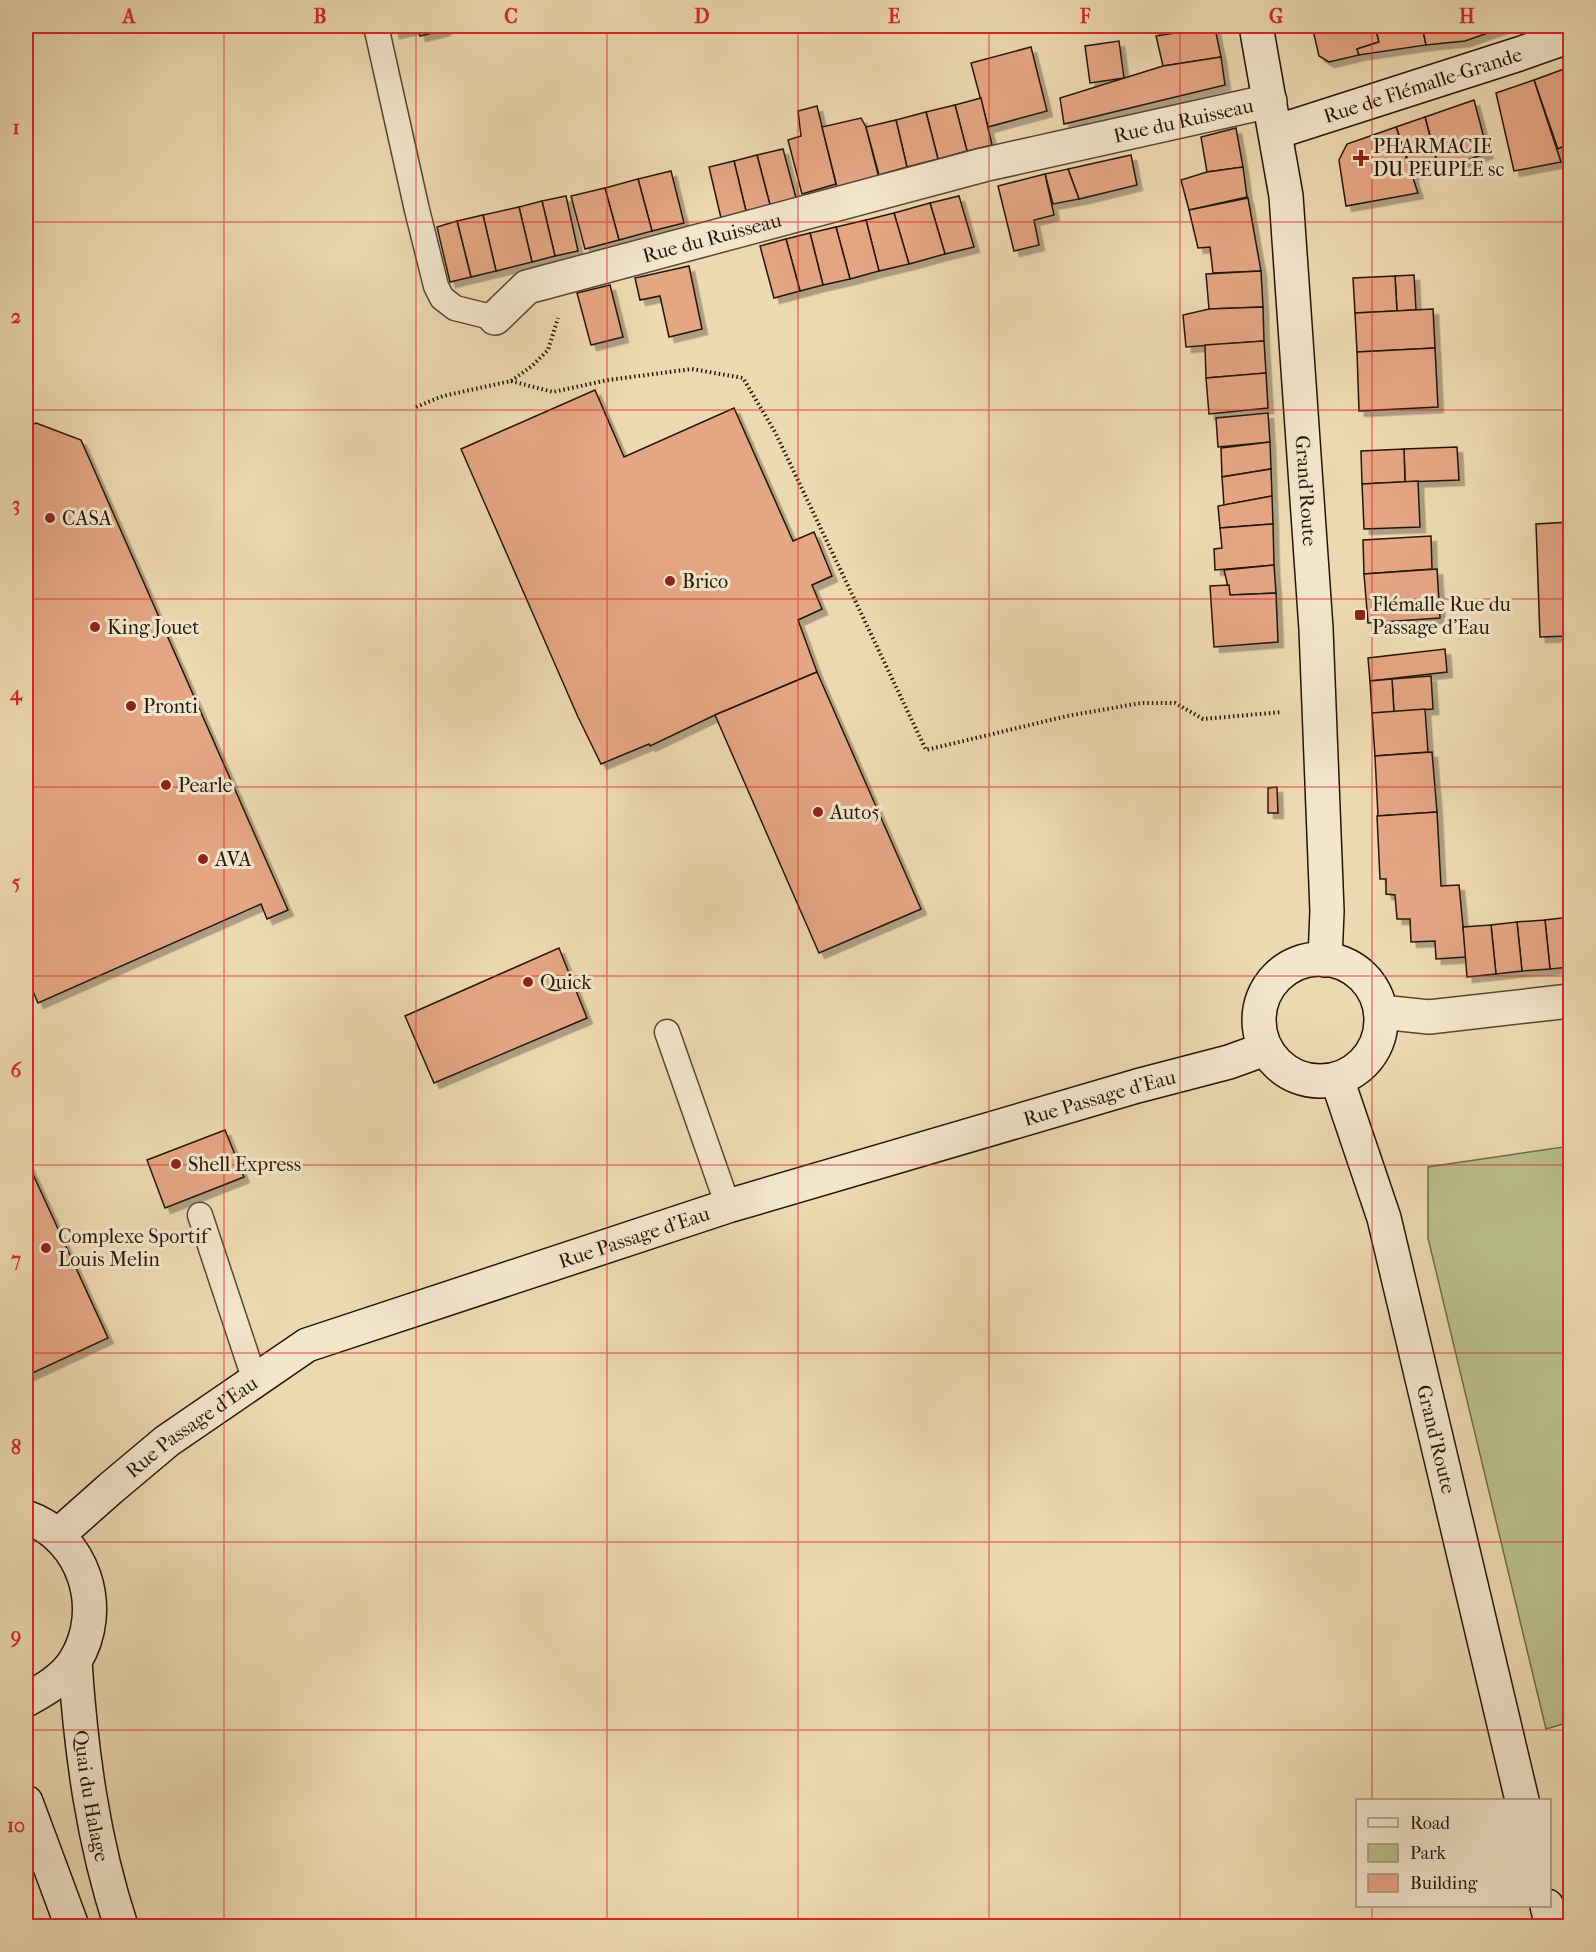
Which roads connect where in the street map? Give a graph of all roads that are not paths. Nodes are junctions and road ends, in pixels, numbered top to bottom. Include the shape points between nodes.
1 (376, 26) edge
2 (1256, 26) edge
3 (1570, 36) edge
4 (1273, 116) junction
5 (495, 318) joint
6 (1325, 960) junction
7 (1570, 1001) edge
8 (1381, 1012) junction
9 (667, 1032) dead end
10 (1265, 1049) junction
11 (1337, 1079) junction
12 (728, 1206) junction
13 (200, 1215) dead end
14 (255, 1381) junction
15 (26, 1517) edge
16 (58, 1535) junction
17 (75, 1662) junction
18 (26, 1700) edge
19 (1522, 1799) edge
20 (26, 1802) edge
21 (1547, 1907) edge
22 (72, 1926) edge
23 (121, 1926) edge
24 (1552, 1926) edge

1 - 5 lane, Rue du Ruisseau via 435,286 455,308
2 - 4 street, Grand'Route
3 - 4 street, Rue de Flémalle-Grande via 1519,54
4 - 5 street, Rue du Ruisseau via 983,165 527,286
4 - 6 street, Grand'Route via 1287,208 1316,629 1327,911
6 - 8 street via 1342,963 1368,982
6 - 10 street via 1304,962 1284,971 1269,986 1261,1006 1259,1028
7 - 8 street via 1429,1017
8 - 11 street via 1376,1046 1353,1072
9 - 12 lane
10 - 11 street via 1284,1070 1309,1081
10 - 12 street, Rue Passage d'Eau
11 - 19 street, Grand'Route via 1384,1218
12 - 14 street, Rue Passage d'Eau via 307,1345
13 - 14 lane
14 - 16 street, Rue Passage d'Eau via 167,1441
15 - 16 street, Quai du Halage
16 - 17 street, Quai du Halage via 76,1557 87,1582 91,1610 87,1637
17 - 18 street, Quai du Halage via 52,1686
17 - 23 street, Quai du Halage via 91,1805
20 - 22 street
21 - 24 street

